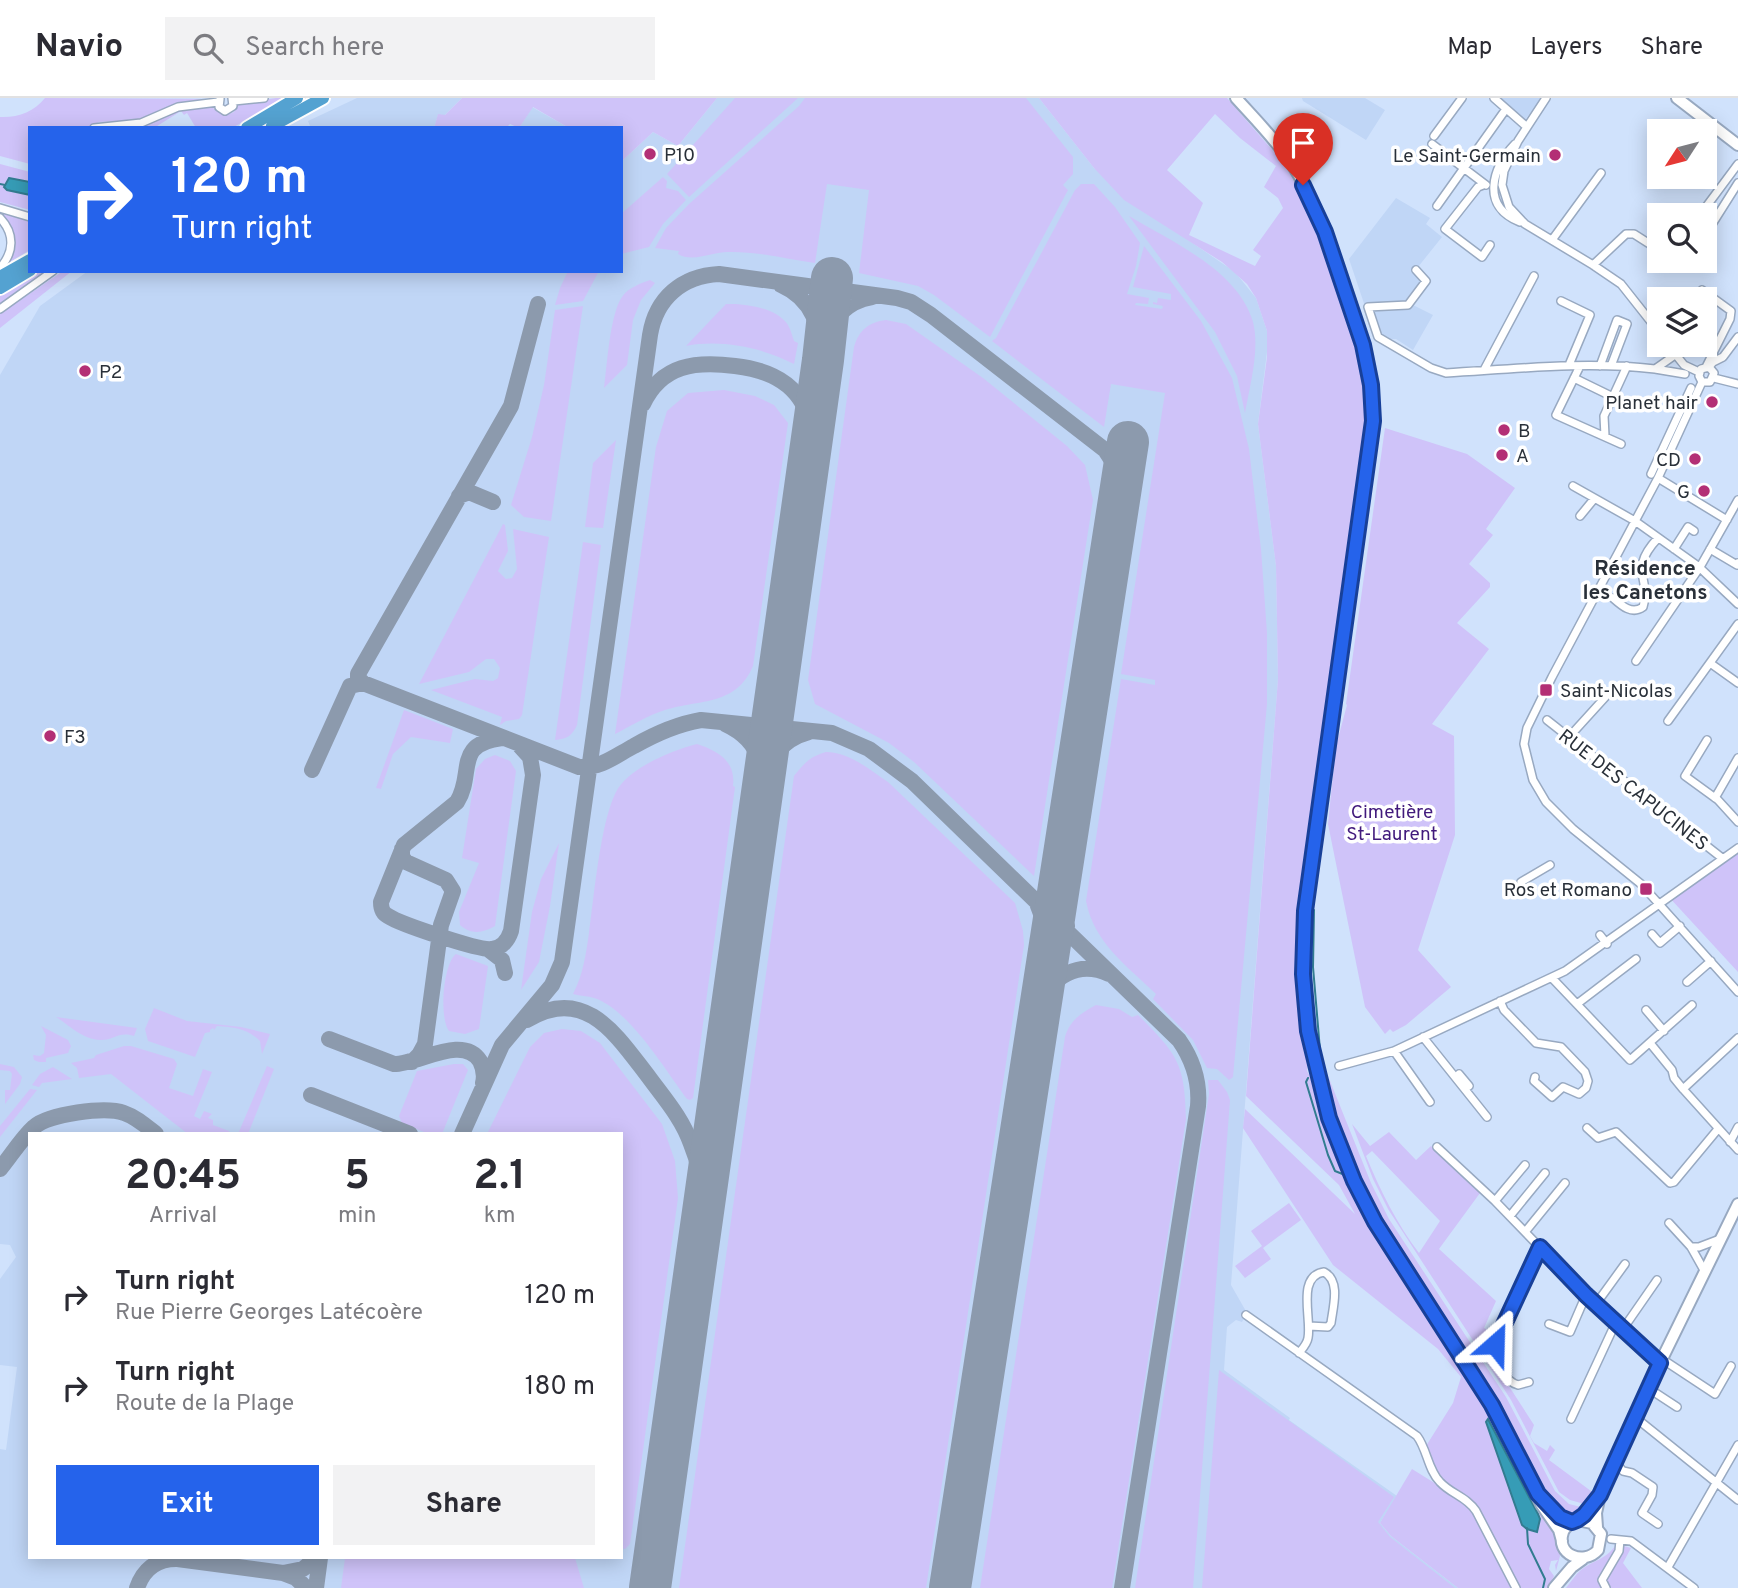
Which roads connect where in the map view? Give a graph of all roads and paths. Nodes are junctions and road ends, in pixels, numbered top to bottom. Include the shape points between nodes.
1 (264, 98) edge
2 (295, 98) edge
3 (317, 98) edge
4 (323, 98) edge
5 (1236, 98) edge
6 (1462, 98) edge
7 (1494, 98) edge
8 (1546, 98) edge
9 (1677, 98) edge
10 (233, 99) edge
11 (219, 100) edge
12 (1506, 109) junction
13 (113, 126) edge
14 (250, 126) edge
15 (273, 126) edge
16 (273, 126) edge
17 (1527, 127) junction
18 (1518, 141) junction
19 (1738, 145) edge
20 (1738, 164) edge
21 (1464, 169) junction
22 (1601, 173) dead end
23 (1738, 183) edge
24 (1483, 185) junction
25 (1493, 185) junction
26 (1709, 203) edge
27 (1437, 206) dead end
28 (0, 208) edge
29 (28, 215) edge
30 (1717, 216) edge
31 (0, 218) edge
32 (1525, 224) junction
33 (1552, 240) junction
34 (1647, 242) edge
35 (1490, 245) dead end
36 (28, 261) edge
37 (1593, 265) junction
38 (0, 268) edge
39 (1416, 270) dead end
40 (28, 271) edge
41 (50, 273) edge
42 (1534, 276) dead end
43 (0, 277) edge
44 (0, 288) edge
45 (1561, 301) dead end
46 (1717, 301) edge
47 (0, 309) edge
48 (1647, 313) edge
49 (1738, 337) edge
50 (1717, 345) edge
51 (1672, 357) edge
52 (1677, 357) edge
53 (1711, 357) edge
54 (1569, 365) junction
55 (1580, 366) junction
56 (1600, 366) junction
57 (1611, 366) junction
58 (1628, 366) junction
59 (1655, 369) junction
60 (1705, 369) junction
61 (1484, 370) junction
62 (1685, 374) dead end
63 (1714, 378) junction
64 (1574, 379) junction
65 (1702, 382) junction
66 (1738, 384) edge
67 (1691, 388) dead end
68 (1613, 397) junction
69 (1671, 430) junction
70 (1680, 434) junction
71 (1605, 436) junction
72 (1621, 444) dead end
73 (1655, 476) junction
74 (1573, 486) dead end
75 (1594, 499) junction
76 (1738, 500) edge
77 (1735, 511) edge
78 (1580, 516) dead end
79 (1727, 520) junction
80 (1635, 522) junction
81 (1694, 531) dead end
82 (1658, 538) junction
83 (1674, 549) junction
84 (1710, 549) junction
85 (1738, 563) edge
86 (1700, 567) junction
87 (1613, 598) dead end
88 (1738, 604) edge
89 (1738, 624) edge
90 (1636, 662) dead end
91 (1710, 663) junction
92 (1738, 683) edge
93 (1609, 692) dead end
94 (1547, 720) dead end
95 (1668, 721) dead end
96 (1569, 737) junction
97 (1707, 740) dead end
98 (1738, 758) edge
99 (1723, 791) dead end
100 (1716, 799) junction
101 (1738, 822) edge
102 (1738, 848) edge
103 (1721, 858) junction
104 (1550, 865) dead end
105 (1521, 882) dead end
106 (1660, 904) junction
107 (1679, 926) junction
108 (1652, 934) dead end
109 (1600, 935) dead end
110 (1607, 943) junction
111 (1636, 959) dead end
112 (1711, 961) junction
113 (1552, 978) junction
114 (1687, 982) dead end
115 (1738, 992) edge
116 (1500, 1001) junction
117 (1577, 1004) junction
118 (1692, 1005) dead end
119 (1646, 1010) dead end
120 (1664, 1031) junction
121 (1425, 1036) junction
122 (1738, 1038) edge
123 (1650, 1044) junction
124 (1394, 1051) junction
125 (1339, 1066) dead end
126 (1535, 1077) dead end
127 (1469, 1086) dead end
128 (1683, 1089) junction
129 (1430, 1102) dead end
130 (1488, 1117) dead end
131 (1738, 1127) edge
132 (1587, 1128) dead end
133 (1718, 1129) junction
134 (1730, 1142) junction
135 (1437, 1147) dead end
136 (1738, 1150) edge
137 (1525, 1165) dead end
138 (1545, 1173) dead end
139 (1564, 1183) dead end
140 (1495, 1201) junction
141 (1738, 1204) edge
142 (1510, 1216) junction
143 (1669, 1223) dead end
144 (1525, 1232) junction
145 (1721, 1239) junction
146 (1540, 1247) junction
147 (1691, 1247) junction
148 (1625, 1264) dead end
149 (1705, 1272) junction
150 (1657, 1280) dead end
151 (1586, 1295) junction
152 (1596, 1304) junction
153 (1246, 1315) dead end
154 (1616, 1322) junction
155 (1549, 1324) dead end
156 (1308, 1326) junction
157 (1623, 1329) junction
158 (1299, 1353) junction
159 (1661, 1361) junction
160 (1731, 1366) dead end
161 (1529, 1382) dead end
162 (1648, 1388) junction
163 (1678, 1407) dead end
164 (1636, 1418) junction
165 (1571, 1419) dead end
166 (1738, 1445) edge
167 (1615, 1462) junction
168 (1715, 1483) junction
169 (1538, 1494) junction
170 (1600, 1495) junction
171 (1738, 1500) edge
172 (1575, 1521) junction
173 (1658, 1524) dead end
174 (1602, 1536) junction
175 (1620, 1540) junction
176 (1564, 1546) junction
177 (1583, 1559) junction
178 (1668, 1567) junction
179 (1555, 1586) edge
180 (1516, 1588) edge
181 (1606, 1588) edge
182 (1694, 1588) edge

1 - 10 street
2 - 14 highway
3 - 15 highway
4 - 16 highway
5 - 169 street via 1292,164 1308,195 1357,328 1371,385 1372,433 1305,911 1305,998 1312,1054 1329,1118 1354,1181 1394,1253 1492,1405
6 - 21 street via 1433,140
7 - 12 street
8 - 17 street
9 - 19 street
10 - 11 street via 228,111 221,109
11 - 13 street via 178,107 141,123
12 - 17 street
12 - 21 street
17 - 18 street
18 - 25 street via 1498,165
18 - 32 street via 1502,185 1509,206
20 - 26 street
21 - 24 street
21 - 27 street
22 - 33 street
23 - 30 street
24 - 25 street
24 - 35 street via 1445,229 1482,257
25 - 32 street via 1503,211
28 - 29 street
31 - 38 street via 12,240
32 - 33 street
33 - 37 street
34 - 37 street via 1626,234
36 - 43 highway
37 - 48 street via 1620,284
39 - 61 street via 1426,281 1408,305 1368,307 1378,337 1446,373
40 - 44 highway
41 - 47 street
42 - 61 street
45 - 54 street via 1590,315
46 - 50 street via 1731,312
49 - 60 street via 1723,357
51 - 59 street
52 - 60 street via 1684,365
53 - 60 street
54 - 55 street
54 - 61 street
55 - 56 street
55 - 64 street
56 - 57 street
56 - 57 street via 1617,320 1627,324
57 - 58 street
58 - 59 street
58 - 68 street
59 - 62 street
60 - 63 street via 1714,373
60 - 65 street via 1699,378
63 - 65 street
63 - 66 street
64 - 68 street
64 - 71 street via 1556,415
65 - 70 street
67 - 69 street
68 - 71 street via 1604,416
69 - 70 street
69 - 73 street
70 - 73 street
71 - 72 street
73 - 79 street
73 - 80 street
74 - 75 street
75 - 78 street
75 - 80 street
76 - 77 street
77 - 79 street
79 - 84 street
80 - 82 street
80 - 106 street via 1552,677 1525,734 1525,754 1536,788 1546,802
81 - 83 street via 1688,527
82 - 83 street
82 - 87 street via 1641,568 1643,607 1626,609
83 - 86 street
84 - 85 street
84 - 86 street
86 - 88 street
86 - 90 street
89 - 91 street
91 - 92 street
91 - 95 street
93 - 96 street
94 - 96 street, RUE DES CAPUCINES
96 - 103 street, RUE DES CAPUCINES
97 - 100 street via 1685,776
98 - 100 street
99 - 100 street
100 - 101 street
102 - 103 street
103 - 106 street
104 - 105 street
106 - 107 street
106 - 110 street
107 - 108 street via 1662,947
107 - 112 street
109 - 110 street
110 - 113 street
111 - 117 street
112 - 114 street
112 - 115 street
113 - 116 street
113 - 117 street
116 - 121 street
116 - 126 street via 1536,1043 1561,1047 1588,1081 1579,1094 1563,1087 1552,1097
117 - 123 street via 1630,1060
118 - 120 street
119 - 120 street
120 - 123 street
121 - 124 street
121 - 127 street
121 - 130 street
122 - 128 street
123 - 128 street
124 - 125 street
124 - 129 street
128 - 133 street
131 - 134 street
132 - 133 street via 1598,1138 1616,1132 1670,1183
133 - 134 street
134 - 136 street
135 - 140 street
137 - 140 street
138 - 142 street
139 - 144 street
140 - 142 street
141 - 145 street
142 - 144 street
143 - 147 street
144 - 146 street
145 - 147 street
145 - 149 street
146 - 151 street
146 - 161 street via 1494,1351 1509,1381 1518,1385
147 - 149 street
148 - 152 street
149 - 159 street
150 - 157 street
151 - 152 street
151 - 155 street via 1570,1332
152 - 154 street
153 - 158 street
154 - 157 street
154 - 165 street
156 - 156 street via 1309,1281 1324,1272 1335,1284 1331,1323 1328,1327
156 - 158 street via 1308,1339
157 - 159 street
158 - 180 street via 1417,1436 1437,1479 1476,1511
159 - 160 street via 1715,1394
159 - 162 street
162 - 163 street
162 - 164 street
164 - 167 street
164 - 168 street
166 - 168 street
167 - 170 street
167 - 173 street via 1653,1488 1642,1513
168 - 171 street
168 - 178 street
169 - 172 street via 1552,1512
169 - 176 street
170 - 172 street
170 - 174 street via 1596,1513
172 - 174 street via 1587,1520
172 - 176 street via 1563,1532
174 - 175 street
174 - 177 street via 1594,1554
175 - 178 street via 1632,1541
175 - 181 street via 1619,1551 1602,1580
176 - 177 street
176 - 179 street via 1564,1563
177 - 179 street
178 - 182 street

